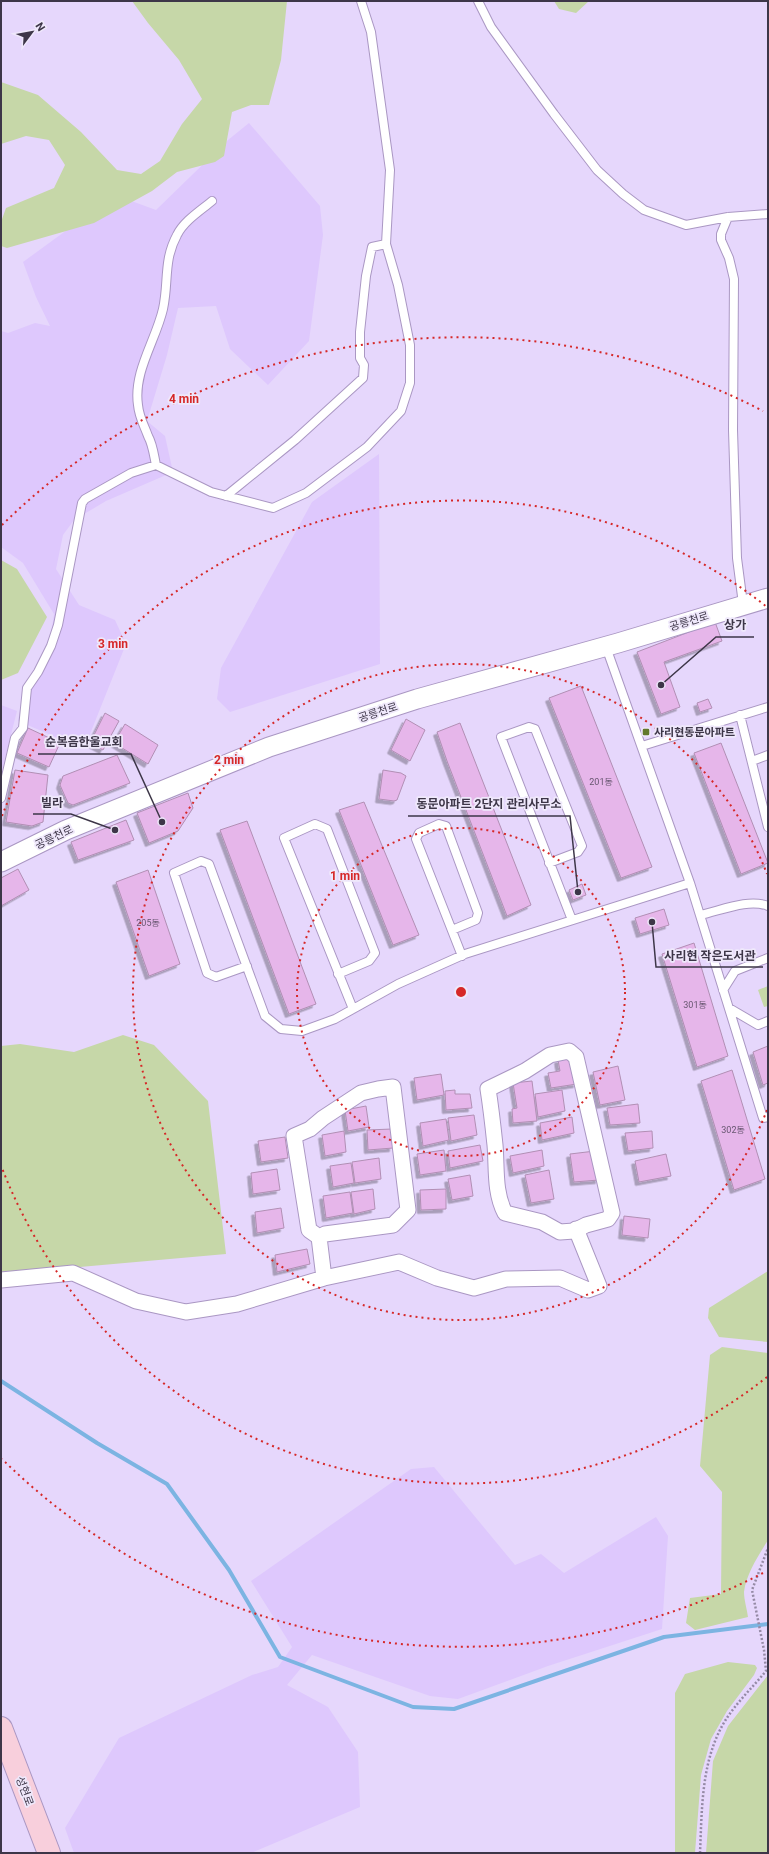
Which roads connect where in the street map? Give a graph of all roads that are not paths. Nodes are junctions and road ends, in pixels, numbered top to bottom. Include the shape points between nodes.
1 (361, 1) edge
2 (478, 1) edge
3 (212, 201) dead end
4 (768, 214) edge
5 (728, 217) junction
6 (386, 244) junction
7 (156, 465) junction
8 (226, 496) junction
9 (768, 598) edge
10 (743, 604) junction
11 (606, 647) junction
12 (768, 707) edge
13 (740, 715) junction
14 (642, 746) junction
15 (768, 755) edge
16 (752, 761) junction
17 (1, 798) edge
18 (767, 822) edge
19 (1, 862) edge
20 (549, 863) junction
21 (690, 882) junction
22 (768, 906) edge
23 (700, 915) junction
24 (572, 920) junction
25 (452, 930) junction
26 (462, 956) junction
27 (768, 958) edge
28 (247, 966) junction
29 (338, 974) junction
30 (723, 990) junction
31 (729, 1008) junction
32 (353, 1009) junction
33 (768, 1021) edge
34 (768, 1117) edge
35 (576, 1229) junction
36 (319, 1237) junction
37 (324, 1278) junction
38 (1, 1280) edge
39 (1, 1728) edge
40 (49, 1853) edge

1 - 6 lane via 372,32 390,170
2 - 5 lane via 491,27 554,114 597,170 623,194 644,210 686,225
3 - 7 lane via 192,216 178,233 169,252 164,307 138,382 137,404
4 - 5 lane
5 - 10 lane via 721,240 734,279 733,430 737,558
6 - 8 lane via 372,247 366,276 360,332 360,358 364,365 362,378 295,440
6 - 8 lane via 398,285 410,345 410,383 401,411 367,447 306,493 273,508
7 - 8 lane via 211,492
7 - 17 lane via 131,473 82,502 58,625 51,646 27,688 23,728 15,738
9 - 10 street, 공릉천로
10 - 11 street, 공릉천로
11 - 14 lane
11 - 19 street, 공릉천로 via 417,699 269,747 66,830
12 - 13 lane
13 - 14 lane
13 - 16 lane
14 - 21 lane
15 - 16 lane
16 - 18 lane
20 - 20 lane via 501,737 529,726 535,729 582,846 578,852
20 - 24 lane
21 - 23 lane
21 - 24 lane
22 - 23 lane via 746,904
23 - 30 lane
24 - 26 lane
25 - 25 lane via 416,839 418,833 439,824 446,826 478,913 476,920
25 - 26 lane
26 - 32 lane via 398,984
27 - 30 lane via 735,971
28 - 28 lane via 209,864 201,862 174,874 207,973 216,978
28 - 32 lane via 265,1016 281,1029 302,1030 335,1019
29 - 29 lane via 284,838 315,824 327,829 375,953 369,961
29 - 32 lane
30 - 31 lane
31 - 33 lane via 758,1025
31 - 34 lane via 763,1118
35 - 35 street via 608,1219 612,1213 576,1057 569,1051 550,1055 525,1071 488,1089 496,1177 501,1206 505,1213 542,1222 560,1232
35 - 37 street via 599,1286 588,1290 560,1278 506,1279 474,1288 437,1278 399,1262
36 - 36 street via 325,1234 393,1225 408,1210 394,1087 361,1093 310,1129 294,1136 309,1230
36 - 37 street
37 - 38 street via 237,1304 186,1312 136,1301 73,1273
39 - 40 main road, 성현로

